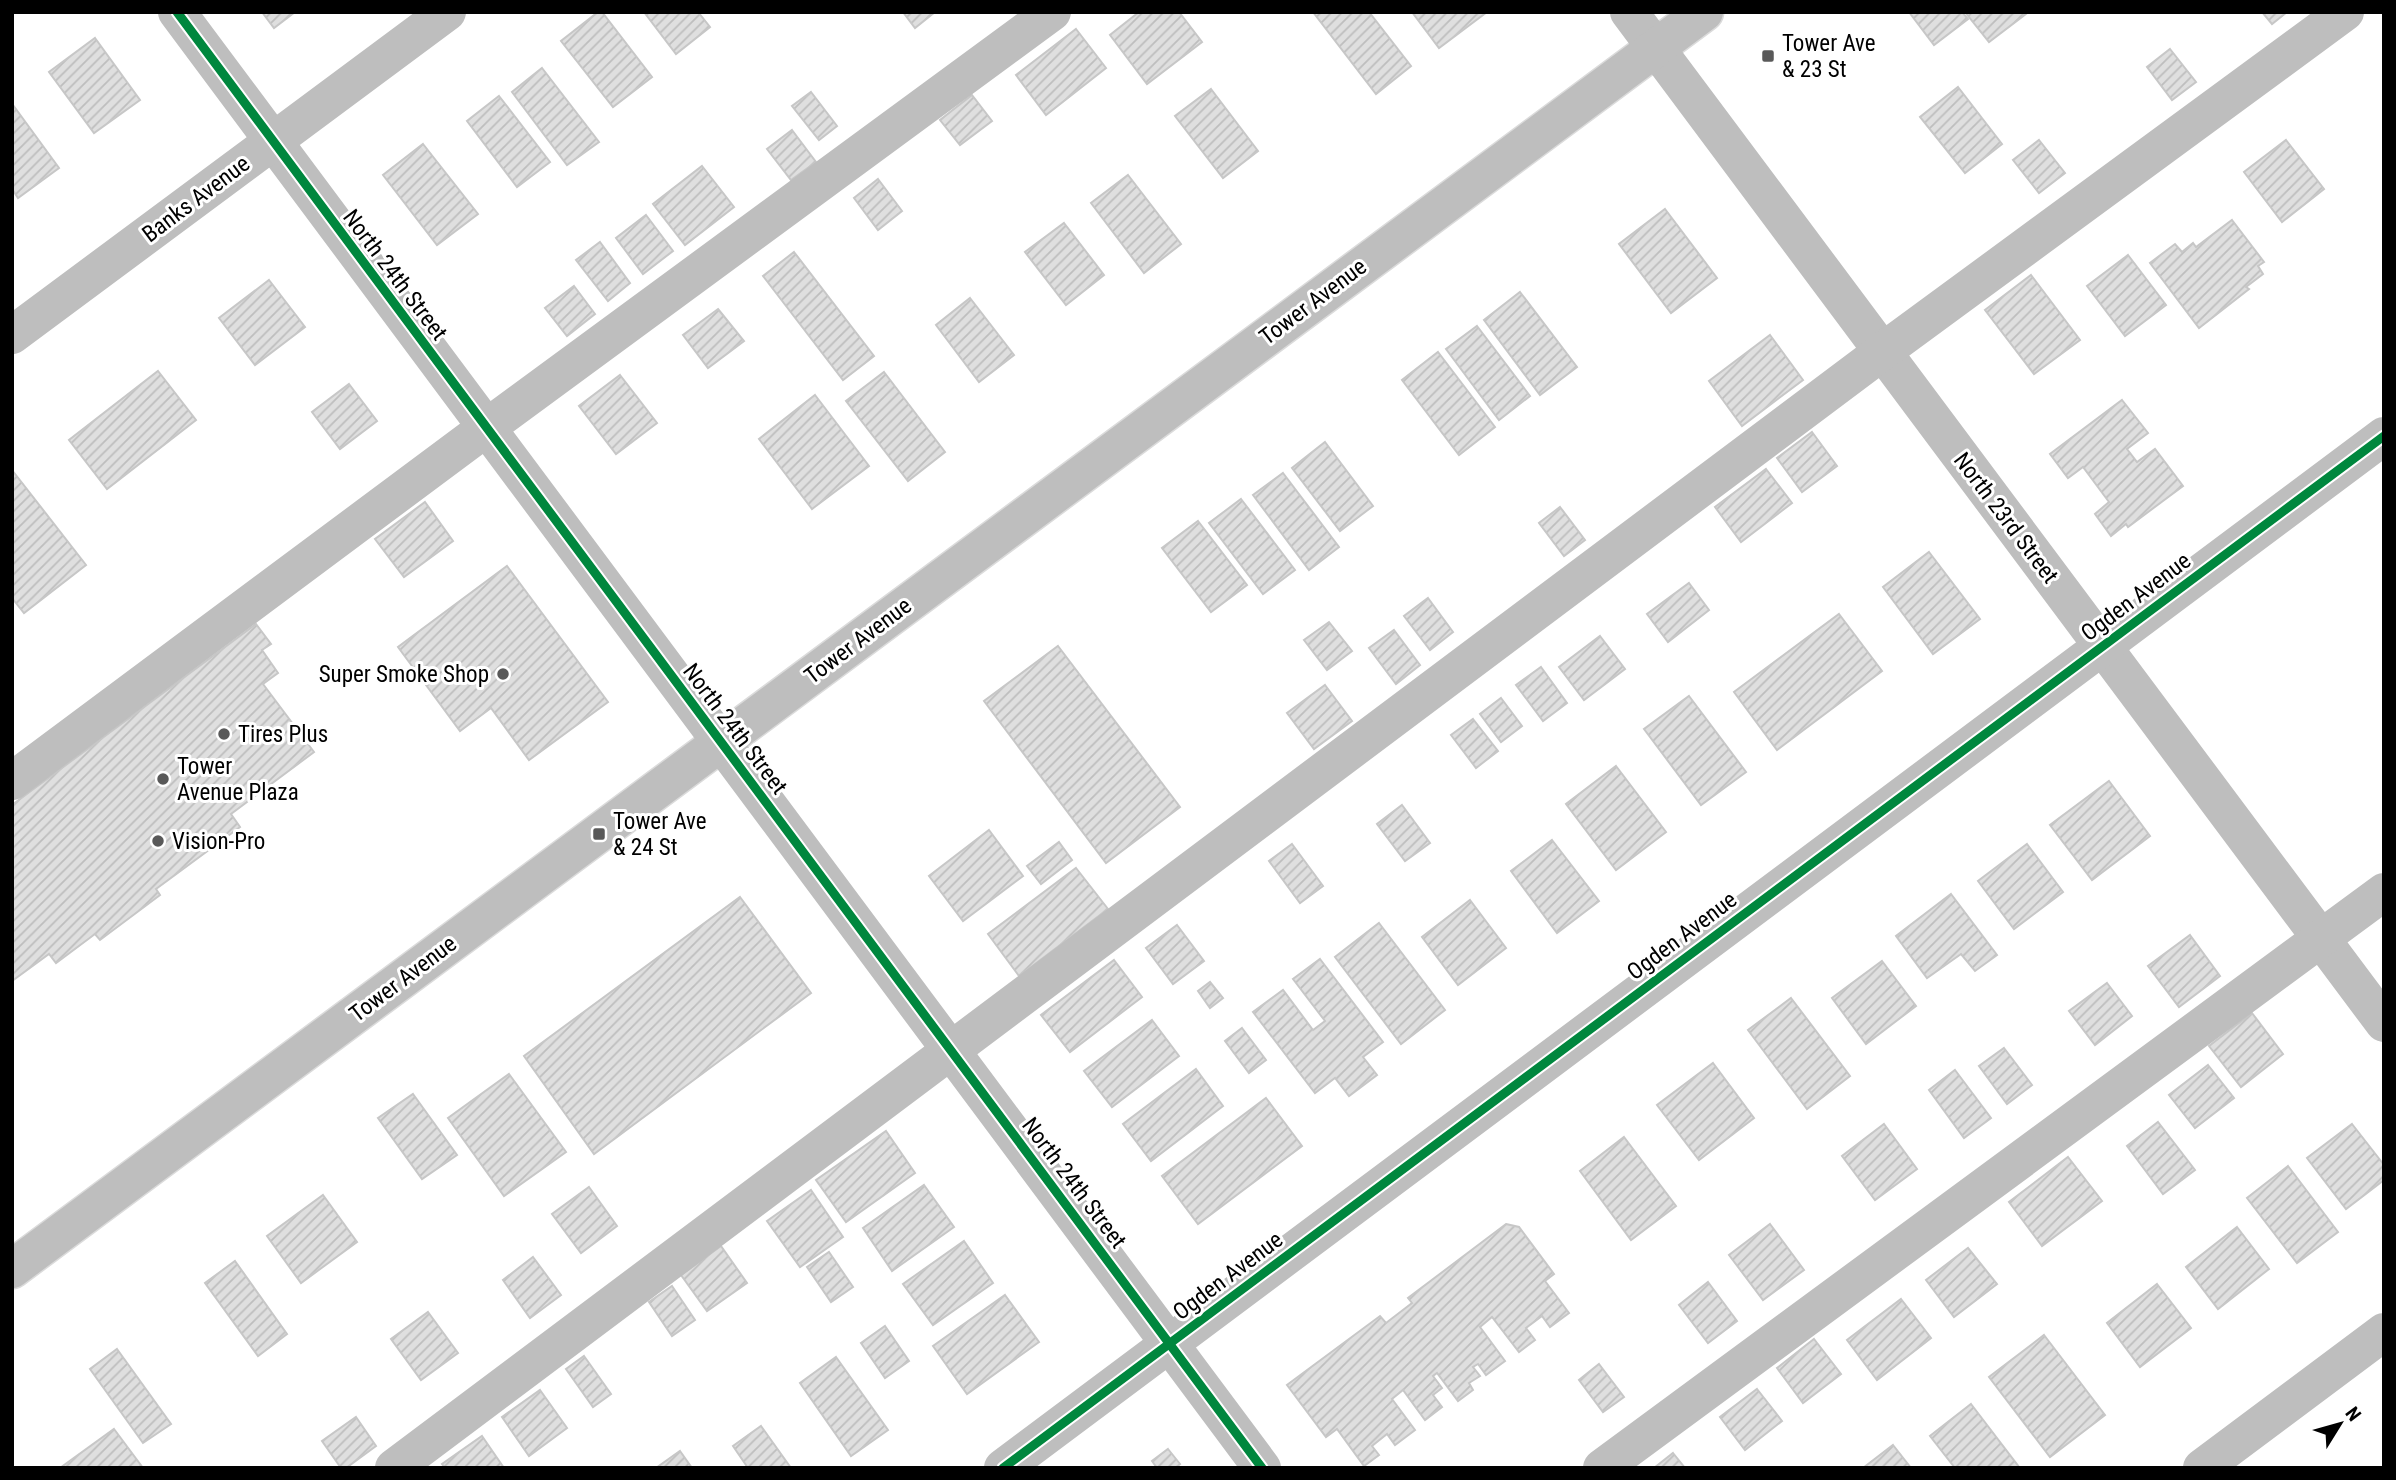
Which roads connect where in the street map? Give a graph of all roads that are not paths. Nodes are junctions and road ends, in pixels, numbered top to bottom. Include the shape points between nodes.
1 (177, 12) edge
2 (447, 12) edge
3 (1052, 12) edge
4 (1629, 12) edge
5 (1704, 12) edge
6 (2345, 12) edge
7 (1656, 48) junction
8 (272, 142) junction
9 (12, 335) edge
10 (1882, 352) junction
11 (486, 428) junction
12 (2384, 436) edge
13 (2102, 645) junction
14 (721, 743) junction
15 (12, 781) edge
16 (2384, 892) edge
17 (2322, 940) junction
18 (2384, 1023) edge
19 (950, 1049) junction
20 (12, 1269) edge
21 (2384, 1332) edge
22 (1170, 1344) junction
23 (394, 1468) edge
24 (1003, 1468) edge
25 (1262, 1468) edge
26 (1602, 1468) edge
27 (2202, 1468) edge

1 - 8 street, North 24th Street
2 - 8 street, Banks Avenue
3 - 11 street
4 - 7 street, North 23rd Street
5 - 7 street, Tower Avenue
6 - 10 street
7 - 10 street, North 23rd Street
7 - 14 street, Tower Avenue
8 - 9 street, Banks Avenue
8 - 11 street, North 24th Street
10 - 13 street, North 23rd Street
10 - 19 street
11 - 14 street, North 24th Street
11 - 15 street
12 - 13 street, Ogden Avenue
13 - 17 street, North 23rd Street
13 - 22 street, Ogden Avenue
14 - 19 street, North 24th Street
14 - 20 street, Tower Avenue
16 - 17 street
17 - 18 street, North 23rd Street
17 - 26 street
19 - 22 street, North 24th Street
19 - 23 street
21 - 27 street
22 - 24 street, Ogden Avenue
22 - 25 street, North 24th Street

